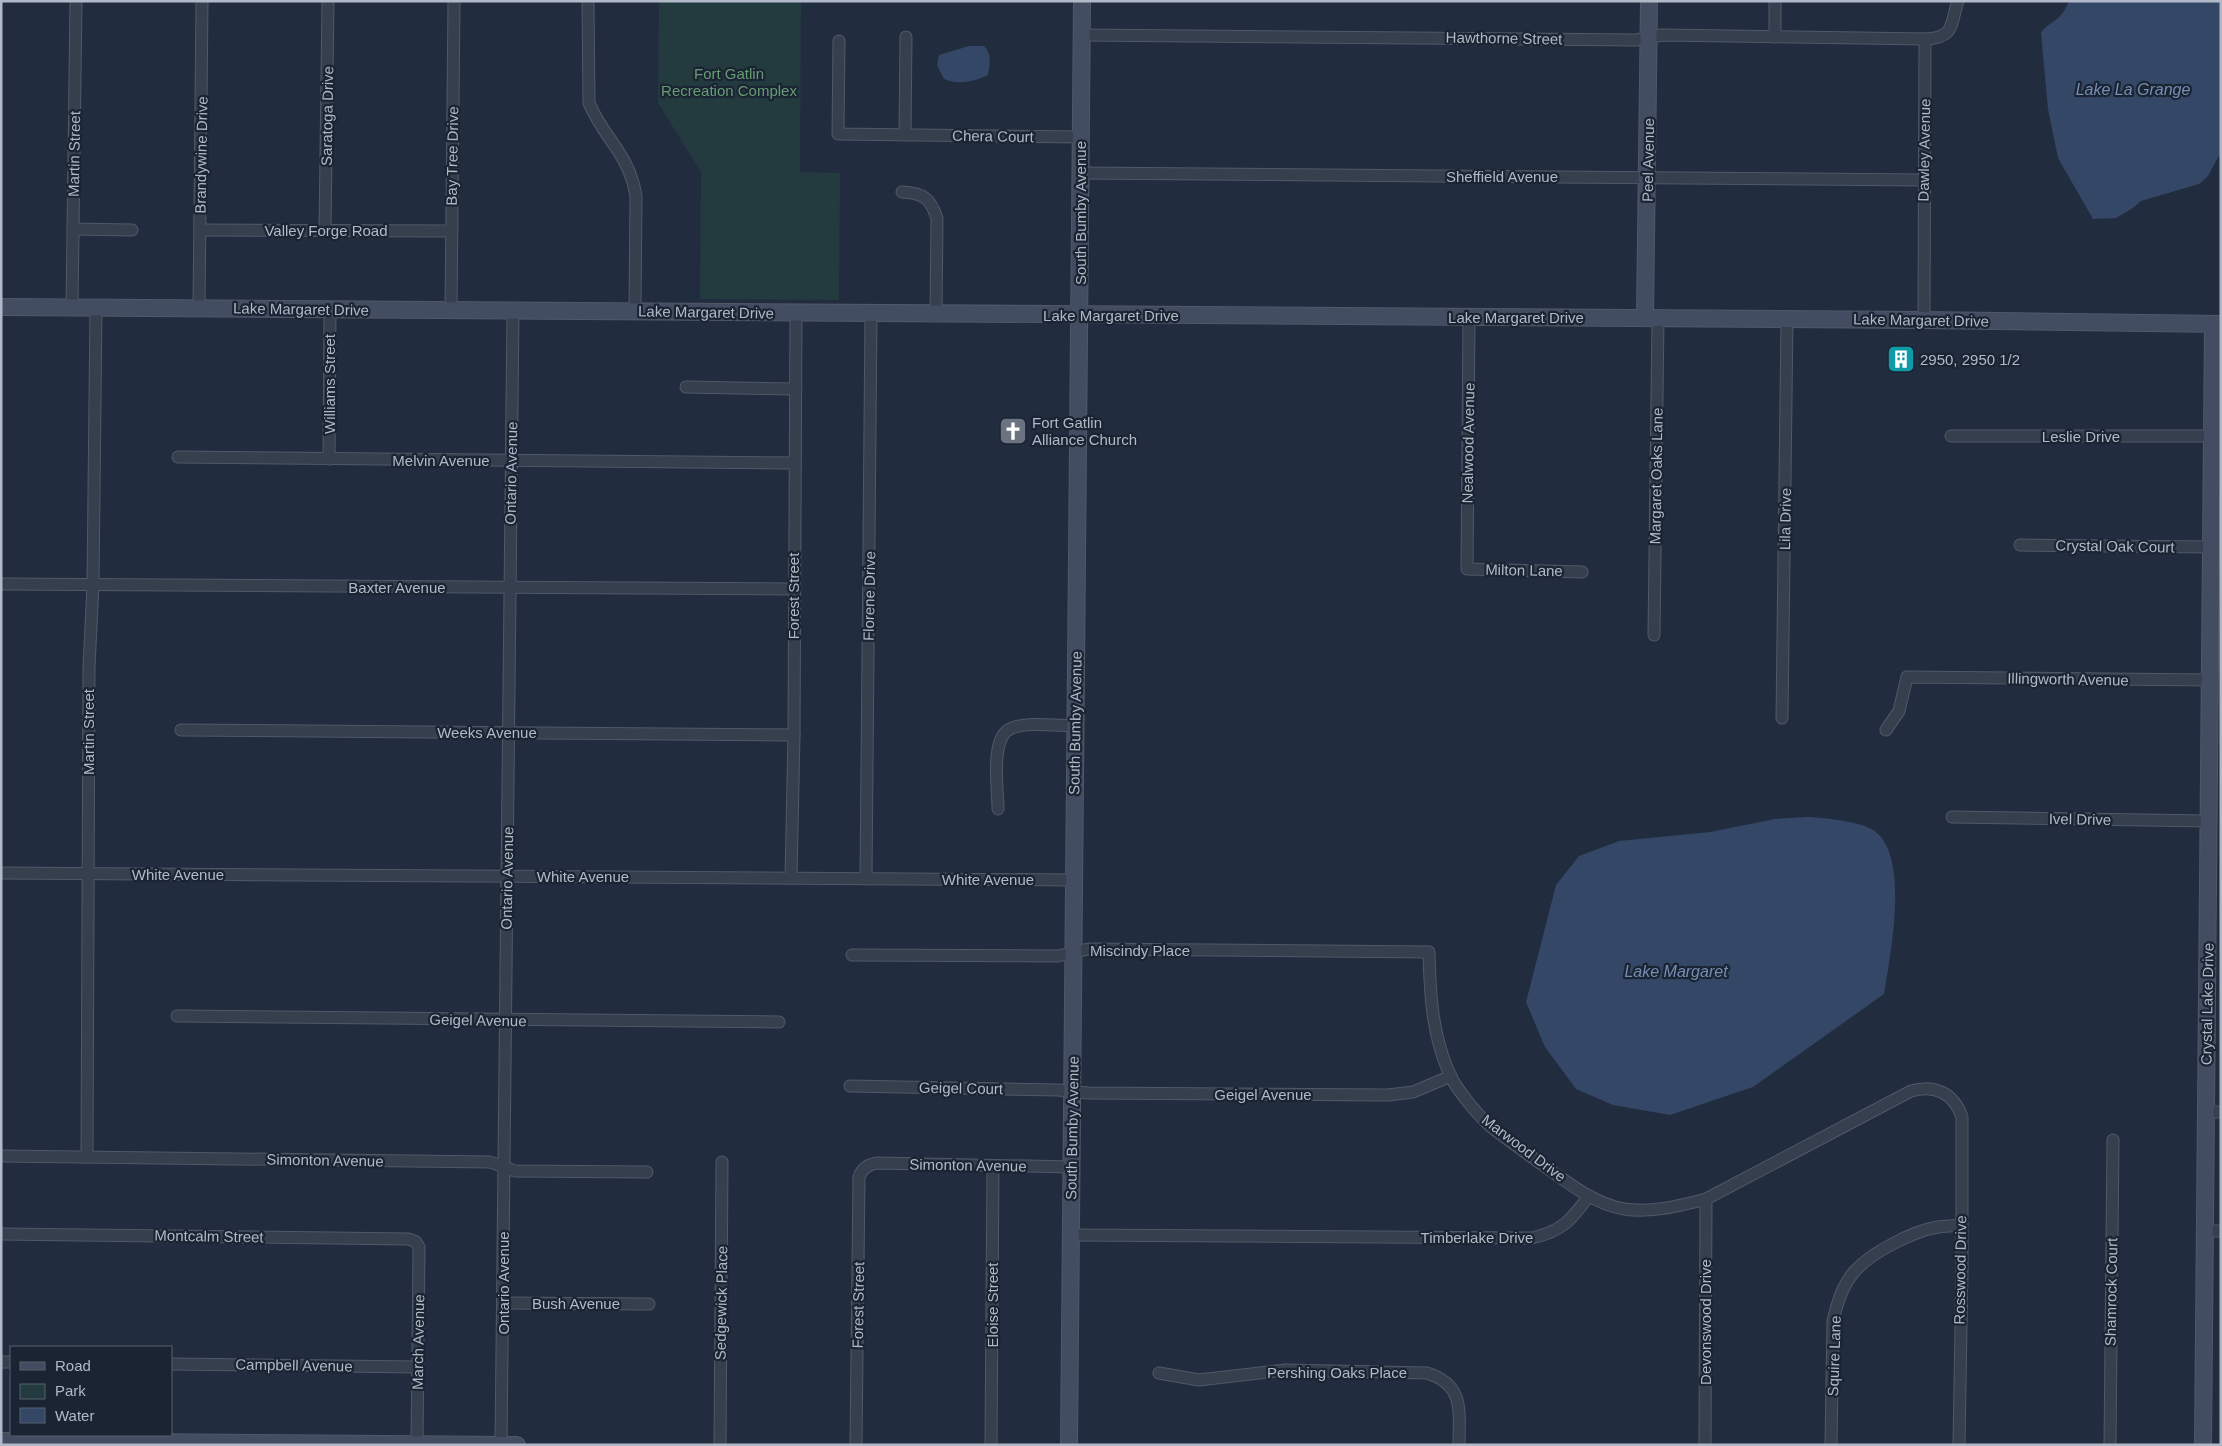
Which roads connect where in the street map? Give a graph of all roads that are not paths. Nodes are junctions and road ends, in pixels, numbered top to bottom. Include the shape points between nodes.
1 (76, 1) edge
2 (202, 1) edge
3 (328, 1) edge
4 (454, 1) edge
5 (588, 1) edge
6 (1082, 1) edge
7 (1649, 1) edge
8 (1775, 1) edge
9 (1958, 1) edge
10 (1082, 35) junction
11 (1775, 36) junction
12 (906, 37) dead end
13 (1649, 37) junction
14 (1925, 39) junction
15 (839, 41) dead end
16 (905, 135) junction
17 (1080, 137) junction
18 (1080, 173) junction
19 (1647, 177) junction
20 (1923, 180) junction
21 (902, 192) dead end
22 (73, 229) junction
23 (132, 230) dead end
24 (200, 230) junction
25 (325, 230) junction
26 (452, 231) junction
27 (1, 307) edge
28 (72, 308) junction
29 (96, 308) junction
30 (199, 308) junction
31 (330, 310) junction
32 (451, 310) junction
33 (513, 311) junction
34 (635, 311) junction
35 (796, 313) junction
36 (871, 314) junction
37 (936, 314) junction
38 (1080, 315) junction
39 (1469, 317) junction
40 (1652, 318) junction
41 (1788, 319) junction
42 (1924, 320) junction
43 (2217, 324) edge
44 (686, 386) dead end
45 (796, 389) junction
46 (1952, 436) dead end
47 (2211, 436) junction
48 (178, 457) dead end
49 (329, 459) junction
50 (511, 460) junction
51 (795, 463) junction
52 (2020, 545) dead end
53 (2210, 547) junction
54 (1467, 569) joint
55 (1582, 572) dead end
56 (1, 584) edge
57 (93, 585) junction
58 (510, 588) junction
59 (793, 589) junction
60 (1654, 634) dead end
61 (2216, 649) edge
62 (2210, 680) junction
63 (1782, 718) dead end
64 (1075, 726) junction
65 (181, 730) dead end
66 (1886, 730) dead end
67 (508, 732) junction
68 (794, 735) junction
69 (2215, 770) edge
70 (998, 809) dead end
71 (1952, 818) dead end
72 (2209, 821) junction
73 (1, 872) edge
74 (88, 874) junction
75 (508, 876) junction
76 (790, 878) junction
77 (866, 879) junction
78 (1074, 880) junction
79 (2214, 890) edge
80 (1074, 952) junction
81 (1429, 952) joint
82 (852, 955) dead end
83 (177, 1016) dead end
84 (505, 1020) junction
85 (779, 1022) dead end
86 (1451, 1076) junction
87 (850, 1086) dead end
88 (1072, 1092) junction
89 (2213, 1112) edge
90 (2113, 1140) dead end
91 (1, 1156) edge
92 (87, 1157) junction
93 (722, 1162) dead end
94 (503, 1166) junction
95 (994, 1166) junction
96 (865, 1167) joint
97 (1072, 1167) junction
98 (648, 1172) dead end
99 (1589, 1196) junction
100 (1706, 1199) junction
101 (1961, 1225) junction
102 (2213, 1231) edge
103 (1, 1234) edge
104 (1071, 1235) junction
105 (416, 1242) joint
106 (503, 1303) junction
107 (650, 1304) dead end
108 (172, 1364) edge
109 (418, 1367) junction
110 (1159, 1373) dead end
111 (1, 1440) edge
112 (417, 1444) edge
113 (438, 1444) edge
114 (501, 1444) edge
115 (517, 1445) edge
116 (720, 1445) edge
117 (856, 1445) edge
118 (992, 1445) edge
119 (1069, 1445) edge
120 (1459, 1445) edge
121 (1705, 1445) edge
122 (1831, 1445) edge
123 (1959, 1445) edge
124 (2110, 1445) edge
125 (2203, 1445) edge

1 - 22 street, Martin Street
2 - 24 street, Brandywine Drive
3 - 25 street, Saratoga Drive
4 - 26 street, Bay Tree Drive
5 - 34 street via 589,103 593,114 627,163 636,196
6 - 10 street, South Bumby Avenue
7 - 13 street, Peel Avenue
8 - 11 street
9 - 14 street via 1947,35
10 - 13 street, Hawthorne Street via 1626,40
10 - 17 street, South Bumby Avenue
11 - 13 street, Hawthorne Street
11 - 14 street, Hawthorne Street
12 - 16 street
13 - 19 street, Peel Avenue
14 - 20 street, Dawley Avenue
15 - 16 street, Chera Court via 838,134
16 - 17 street, Chera Court
17 - 18 street, South Bumby Avenue
18 - 19 street, Sheffield Avenue
18 - 38 street, South Bumby Avenue
19 - 20 street, Sheffield Avenue
19 - 40 street, Peel Avenue
20 - 42 street, Dawley Avenue
21 - 37 street via 926,198 937,219
22 - 23 street
22 - 28 street, Martin Street
24 - 25 street, Valley Forge Road
24 - 30 street, Brandywine Drive
25 - 26 street, Valley Forge Road
26 - 32 street, Bay Tree Drive
27 - 28 street, Lake Margaret Drive
28 - 29 street, Lake Margaret Drive
29 - 30 street, Lake Margaret Drive
29 - 57 street, Martin Street
30 - 31 street, Lake Margaret Drive
31 - 32 street, Lake Margaret Drive
31 - 49 street, Williams Street
32 - 33 street, Lake Margaret Drive
33 - 34 street, Lake Margaret Drive
33 - 50 street, Ontario Avenue
34 - 35 street, Lake Margaret Drive
35 - 36 street, Lake Margaret Drive
35 - 45 street, Forest Street
36 - 37 street, Lake Margaret Drive
36 - 77 street, Florene Drive
37 - 38 street, Lake Margaret Drive
38 - 39 street, Lake Margaret Drive
38 - 64 street, South Bumby Avenue
39 - 40 street, Lake Margaret Drive
39 - 54 street, Nealwood Avenue
40 - 41 street, Lake Margaret Drive
40 - 60 street, Margaret Oaks Lane
41 - 42 street, Lake Margaret Drive
41 - 63 street, Lila Drive
42 - 43 street, Lake Margaret Drive
43 - 47 street, Crystal Lake Drive
44 - 45 street
45 - 51 street, Forest Street
46 - 47 street, Leslie Drive
47 - 53 street, Crystal Lake Drive
48 - 49 street, Melvin Avenue
49 - 50 street, Melvin Avenue
50 - 51 street, Melvin Avenue
50 - 58 street, Ontario Avenue
51 - 59 street, Forest Street
52 - 53 street, Crystal Oak Court
53 - 61 street, Crystal Lake Drive
54 - 55 street, Milton Lane
56 - 57 street, Baxter Avenue
57 - 58 street, Baxter Avenue
57 - 74 street, Martin Street via 88,667
58 - 59 street, Baxter Avenue
58 - 67 street, Ontario Avenue
59 - 68 street, Forest Street
61 - 62 street, Crystal Lake Drive
62 - 66 street, Illingworth Avenue via 1907,677 1899,711
62 - 69 street, Crystal Lake Drive
64 - 70 street via 1021,726 1004,733 998,742 997,752
64 - 78 street, South Bumby Avenue
65 - 67 street, Weeks Avenue
67 - 68 street, Weeks Avenue
67 - 75 street, Ontario Avenue
68 - 76 street, Forest Street
69 - 72 street, Crystal Lake Drive
71 - 72 street, Ivel Drive
72 - 79 street, Crystal Lake Drive
73 - 74 street, White Avenue
74 - 75 street, White Avenue
74 - 92 street, Martin Street
75 - 76 street, White Avenue
75 - 84 street, Ontario Avenue
76 - 77 street, White Avenue
77 - 78 street, White Avenue
78 - 80 street, South Bumby Avenue
79 - 89 street, Crystal Lake Drive
80 - 81 street, Miscindy Place via 1088,949
80 - 82 street, Miscindy Place via 1058,956
80 - 88 street, South Bumby Avenue
81 - 86 street, Marwood Drive via 1432,1016
83 - 84 street, Geigel Avenue
84 - 85 street, Geigel Avenue
84 - 94 street, Ontario Avenue
86 - 88 street, Geigel Avenue via 1413,1092 1388,1095
86 - 99 street, Marwood Drive via 1489,1125
87 - 88 street, Geigel Court
88 - 97 street, South Bumby Avenue
89 - 102 street, Crystal Lake Drive
90 - 124 street, Shamrock Court
91 - 92 street, Simonton Avenue
92 - 94 street, Simonton Avenue via 490,1162
93 - 116 street, Sedgewick Place
94 - 98 street, Simonton Avenue via 515,1171
94 - 106 street, Ontario Avenue
95 - 96 street, Simonton Avenue via 878,1163
95 - 97 street, Simonton Avenue
95 - 118 street, Eloise Street
96 - 117 street, Forest Street via 859,1177
97 - 104 street, South Bumby Avenue
99 - 100 street via 1611,1206 1639,1210 1673,1208
99 - 104 street, Timberlake Drive via 1560,1229 1532,1238
100 - 101 street, Rosswood Drive via 1911,1091 1931,1088 1951,1098 1962,1117
100 - 121 street, Devonswood Drive
101 - 122 street, Squire Lane via 1923,1231 1881,1251 1854,1272 1844,1287 1833,1321
101 - 123 street, Rosswood Drive
102 - 125 street, Crystal Lake Drive
103 - 105 street, Montcalm Street via 409,1238
104 - 119 street, South Bumby Avenue
105 - 109 street, March Avenue via 419,1247
106 - 107 street, Bush Avenue
106 - 114 street, Ontario Avenue
108 - 109 street, Campbell Avenue
109 - 112 street, March Avenue
110 - 120 street, Pershing Oaks Place via 1199,1380 1285,1370 1427,1373 1449,1383 1456,1393
111 - 112 street
112 - 113 street
113 - 114 street
114 - 115 street

